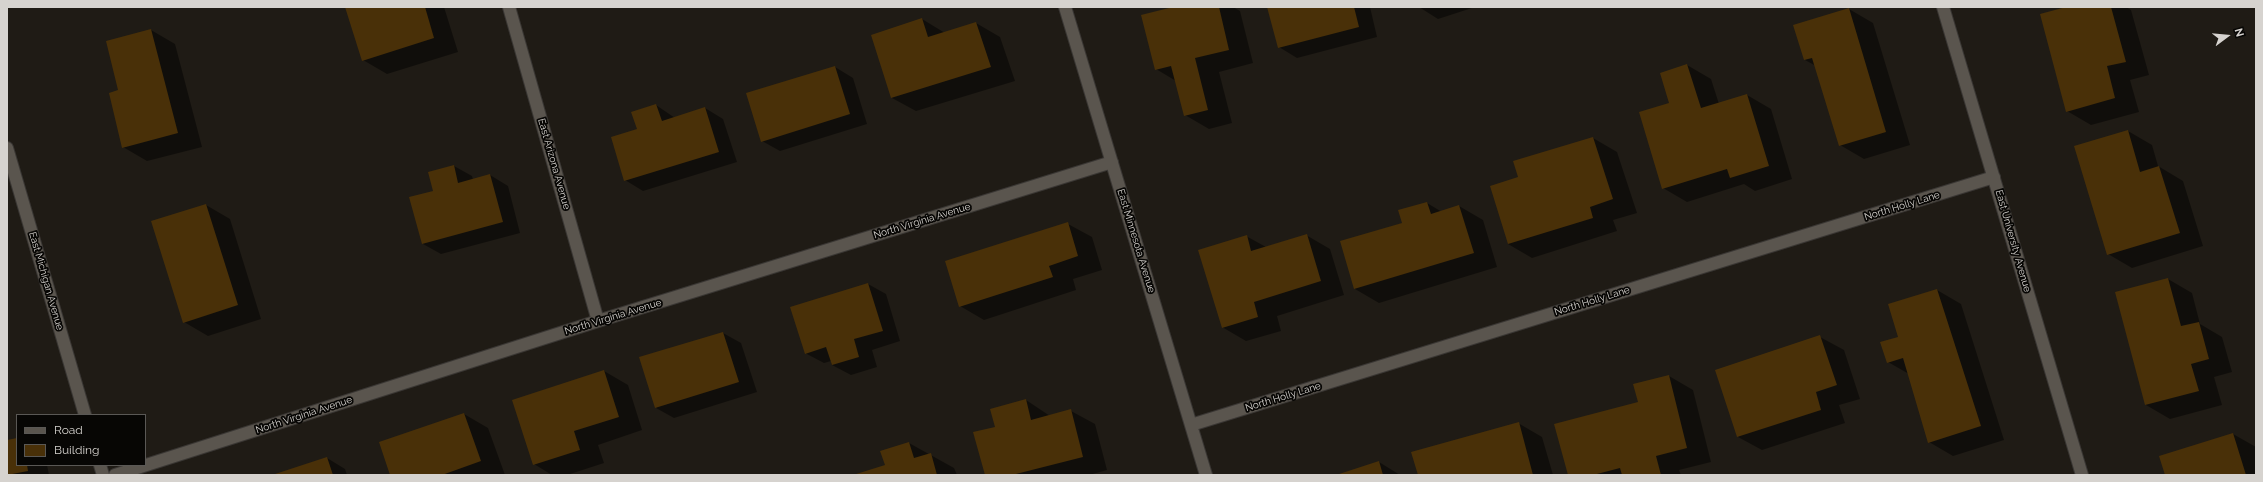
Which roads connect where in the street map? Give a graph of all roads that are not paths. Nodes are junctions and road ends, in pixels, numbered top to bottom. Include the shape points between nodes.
1 (509, 7) edge
2 (1065, 7) edge
3 (1943, 7) edge
4 (7, 148) edge
5 (1112, 162) junction
6 (1994, 177) junction
7 (598, 321) junction
8 (85, 414) edge
9 (1191, 425) junction
10 (146, 465) edge
11 (143, 466) edge
12 (115, 475) edge
13 (1206, 475) edge
14 (2082, 475) edge

1 - 7 street, East Arizona Avenue
2 - 5 street, East Minnesota Avenue
3 - 6 street, East University Avenue
4 - 8 street, East Michigan Avenue
5 - 7 street, North Virginia Avenue
5 - 9 street, East Minnesota Avenue
6 - 9 street, North Holly Lane
6 - 14 street, East University Avenue
7 - 10 street, North Virginia Avenue
9 - 13 street, East Minnesota Avenue
11 - 12 street, North Virginia Avenue

